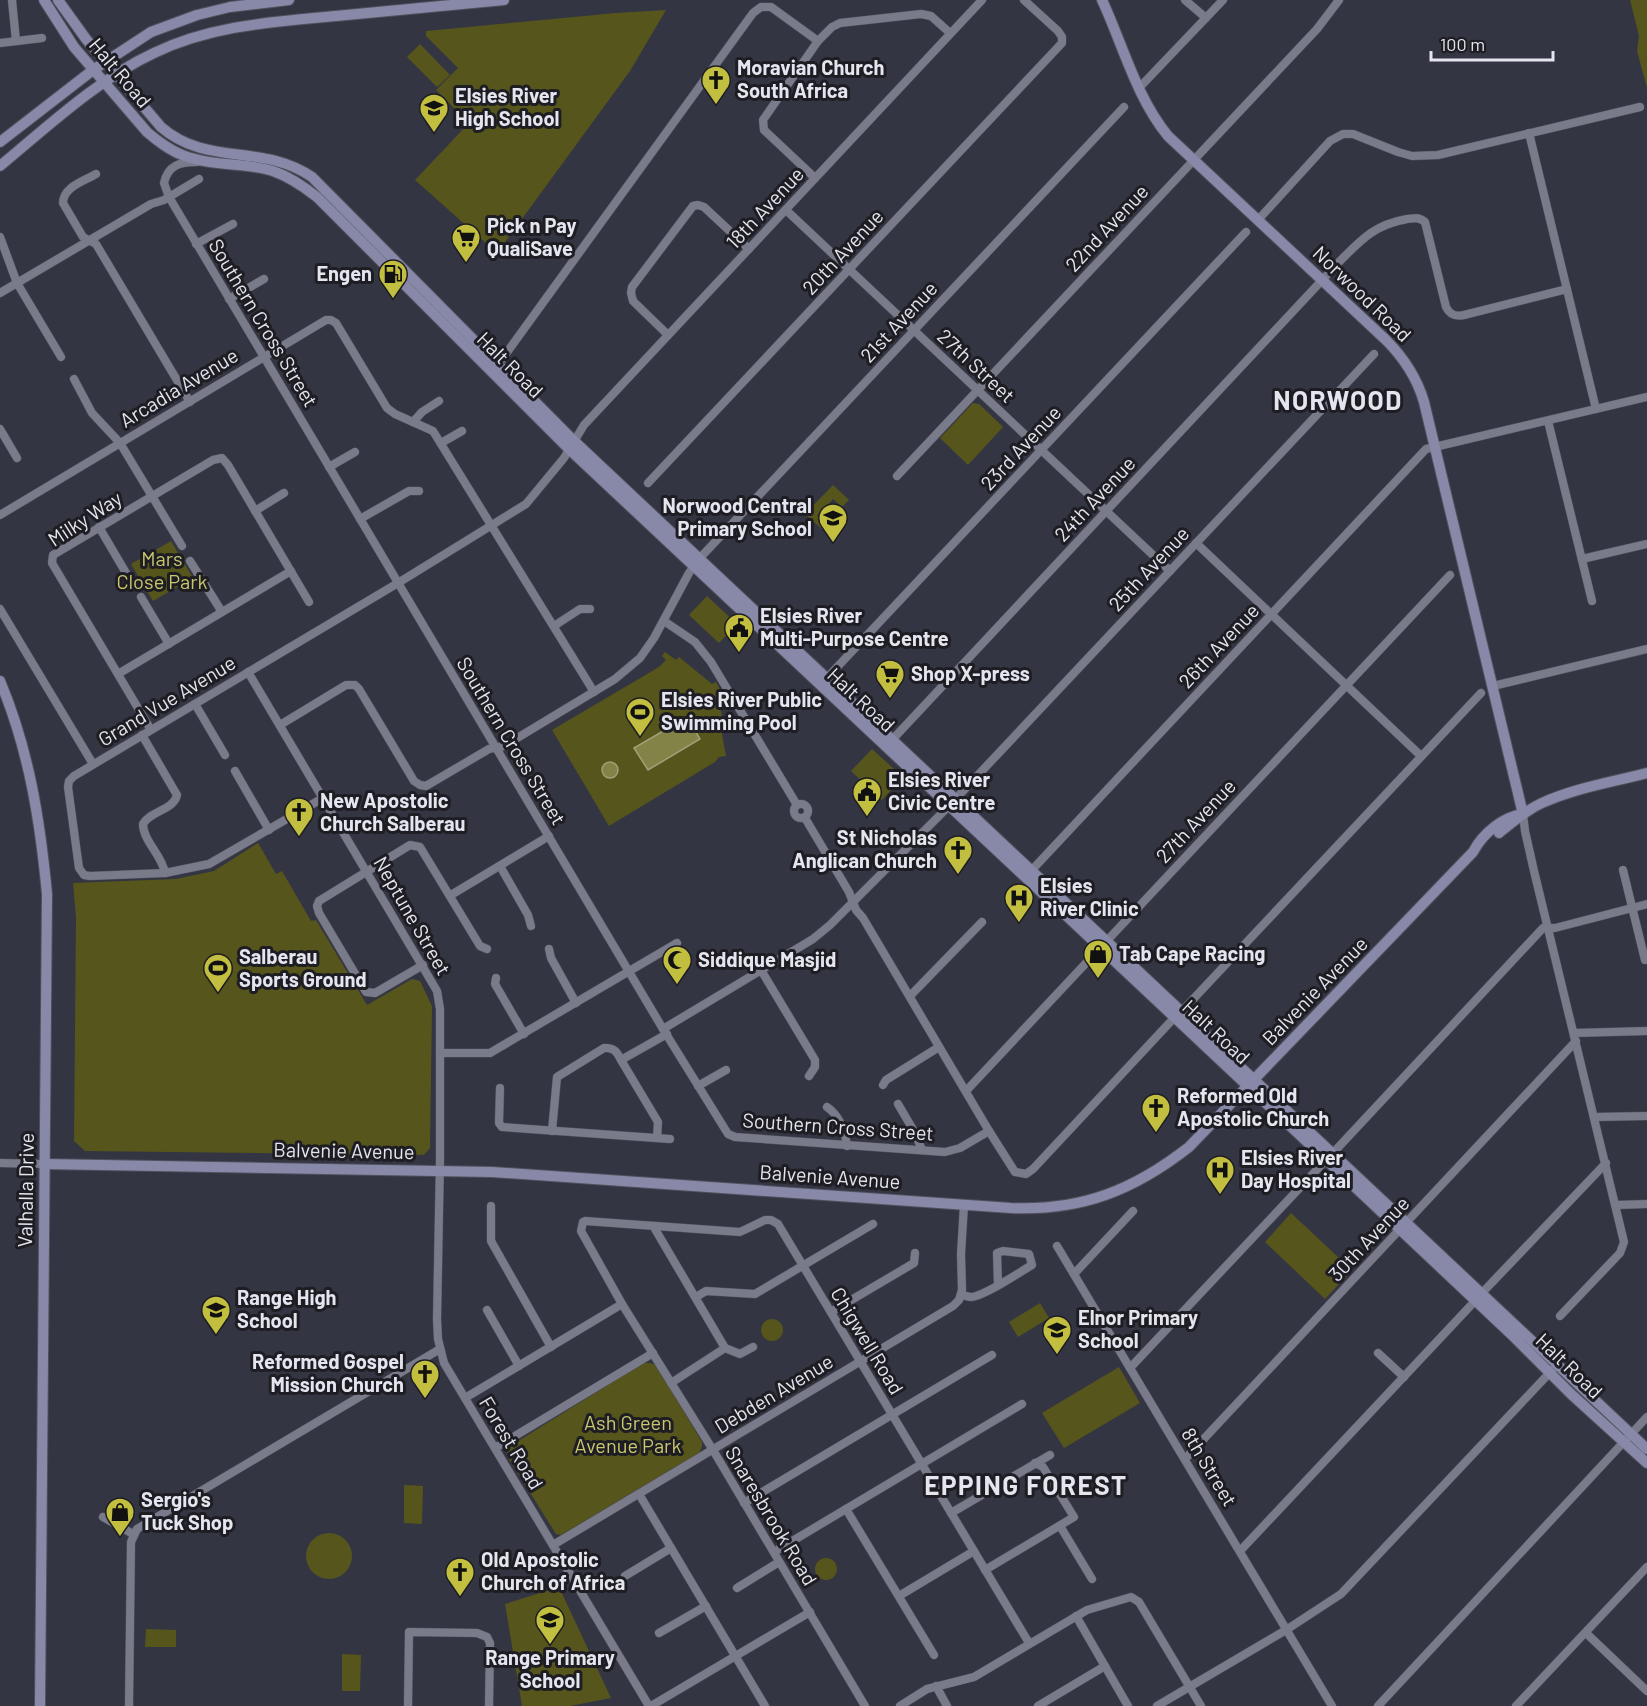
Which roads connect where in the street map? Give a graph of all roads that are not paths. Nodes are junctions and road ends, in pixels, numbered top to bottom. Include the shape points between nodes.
1 (12, 0) edge
2 (44, 0) edge
3 (58, 0) edge
4 (289, 0) edge
5 (504, 0) edge
6 (982, 0) edge
7 (1024, 0) edge
8 (1102, 0) edge
9 (1185, 0) edge
10 (1223, 0) edge
11 (1339, 0) edge
12 (1206, 18) junction
13 (950, 33) junction
14 (42, 38) dead end
15 (16, 41) junction
16 (818, 41) junction
17 (0, 42) edge
18 (106, 61) junction
19 (93, 70) junction
20 (117, 74) junction
21 (104, 83) junction
22 (1139, 88) junction
23 (1124, 107) dead end
24 (1640, 107) dead end
25 (1529, 133) junction
26 (0, 142) edge
27 (1194, 159) junction
28 (211, 162) junction
29 (0, 166) edge
30 (96, 174) dead end
31 (815, 178) junction
32 (199, 179) dead end
33 (169, 197) junction
34 (786, 210) junction
35 (1257, 220) junction
36 (233, 224) dead end
37 (1246, 232) dead end
38 (0, 237) edge
39 (89, 241) junction
40 (196, 244) junction
41 (749, 249) junction
42 (849, 270) junction
43 (264, 279) dead end
44 (1322, 280) junction
45 (17, 283) junction
46 (1567, 290) junction
47 (0, 293) edge
48 (229, 299) junction
49 (914, 330) junction
50 (668, 334) junction
51 (1374, 354) dead end
52 (61, 357) dead end
53 (263, 358) junction
54 (495, 369) junction
55 (74, 379) dead end
56 (978, 391) junction
57 (1647, 397) edge
58 (439, 401) dead end
59 (190, 402) junction
60 (1596, 409) junction
61 (1548, 421) junction
62 (413, 422) junction
63 (0, 429) edge
64 (462, 431) dead end
65 (120, 443) junction
66 (441, 443) junction
67 (571, 444) junction
68 (1435, 448) junction
69 (1041, 450) junction
70 (355, 452) dead end
71 (17, 458) dead end
72 (329, 467) junction
73 (897, 476) dead end
74 (648, 483) dead end
75 (419, 491) dead end
76 (284, 493) dead end
77 (152, 496) junction
78 (255, 511) junction
79 (1106, 511) junction
80 (0, 514) edge
81 (360, 519) junction
82 (491, 526) junction
83 (99, 527) junction
84 (1196, 543) junction
85 (1647, 544) edge
86 (182, 546) dead end
87 (1582, 560) junction
88 (190, 561) dead end
89 (696, 563) junction
90 (291, 571) junction
91 (1170, 571) junction
92 (126, 573) dead end
93 (1450, 575) dead end
94 (398, 583) junction
95 (141, 597) dead end
96 (1592, 601) dead end
97 (309, 602) dead end
98 (0, 609) edge
99 (590, 609) dead end
100 (222, 612) junction
101 (1272, 614) junction
102 (664, 621) junction
103 (554, 626) junction
104 (169, 644) junction
105 (1647, 649) edge
106 (248, 672) junction
107 (118, 674) junction
108 (0, 681) edge
109 (823, 682) junction
110 (1346, 685) junction
111 (1492, 686) junction
112 (594, 692) junction
113 (1481, 693) dead end
114 (195, 704) junction
115 (280, 724) junction
116 (151, 730) junction
117 (142, 735) junction
118 (892, 740) junction
119 (496, 747) junction
120 (225, 755) dead end
121 (1421, 756) junction
122 (93, 764) junction
123 (235, 771) dead end
124 (1647, 773) edge
125 (323, 798) junction
126 (951, 803) junction
127 (1523, 814) junction
128 (269, 830) junction
129 (549, 836) junction
130 (500, 866) junction
131 (1623, 870) dead end
132 (1031, 871) junction
133 (368, 872) junction
134 (165, 873) junction
135 (450, 896) junction
136 (853, 903) junction
137 (1647, 904) edge
138 (1632, 908) junction
139 (982, 922) dead end
140 (531, 926) dead end
141 (1549, 928) junction
142 (677, 943) dead end
143 (1102, 945) junction
144 (487, 949) dead end
145 (549, 949) dead end
146 (1645, 960) dead end
147 (423, 965) junction
148 (761, 970) junction
149 (629, 971) junction
150 (496, 978) dead end
151 (910, 996) junction
152 (576, 1003) junction
153 (1178, 1015) junction
154 (665, 1031) junction
155 (1647, 1031) edge
156 (524, 1034) junction
157 (1575, 1037) junction
158 (939, 1047) junction
159 (440, 1053) junction
160 (621, 1060) junction
161 (726, 1070) dead end
162 (809, 1076) dead end
163 (883, 1084) dead end
164 (1252, 1084) junction
165 (698, 1086) junction
166 (500, 1088) dead end
167 (966, 1091) junction
168 (898, 1104) dead end
169 (827, 1107) dead end
170 (1647, 1116) edge
171 (1595, 1117) junction
172 (552, 1131) junction
173 (988, 1131) junction
174 (657, 1138) junction
175 (670, 1139) dead end
176 (847, 1146) junction
177 (922, 1150) junction
178 (1329, 1157) junction
179 (0, 1162) edge
180 (1606, 1163) junction
181 (44, 1164) junction
182 (439, 1170) junction
183 (1647, 1204) edge
184 (964, 1205) junction
185 (1616, 1205) junction
186 (491, 1206) dead end
187 (1133, 1211) dead end
188 (585, 1221) joint
189 (873, 1224) dead end
190 (656, 1226) junction
191 (1403, 1227) junction
192 (1057, 1246) dead end
193 (915, 1253) dead end
194 (802, 1265) junction
195 (1074, 1274) junction
196 (998, 1284) junction
197 (962, 1295) junction
198 (696, 1297) junction
199 (1478, 1297) junction
200 (622, 1304) junction
201 (487, 1310) dead end
202 (831, 1312) junction
203 (1560, 1316) dead end
204 (551, 1347) junction
205 (753, 1347) dead end
206 (725, 1348) junction
207 (440, 1349) junction
208 (653, 1353) junction
209 (1378, 1353) dead end
210 (992, 1355) dead end
211 (861, 1362) junction
212 (1557, 1365) junction
213 (519, 1366) junction
214 (1130, 1368) junction
215 (1549, 1373) junction
216 (1404, 1377) junction
217 (671, 1383) junction
218 (465, 1398) junction
219 (1022, 1404) dead end
220 (892, 1415) junction
221 (1647, 1418) edge
222 (1628, 1438) junction
223 (495, 1448) junction
224 (1647, 1449) edge
225 (713, 1450) junction
226 (1050, 1455) dead end
227 (1185, 1460) junction
228 (1035, 1463) junction
229 (1647, 1463) edge
230 (922, 1464) junction
231 (639, 1494) junction
232 (744, 1503) junction
233 (846, 1509) junction
234 (951, 1513) junction
235 (103, 1516) dead end
236 (1060, 1526) junction
237 (133, 1534) junction
238 (553, 1545) junction
239 (671, 1548) junction
240 (974, 1551) junction
241 (1240, 1551) junction
242 (774, 1552) junction
243 (779, 1562) junction
244 (1647, 1567) edge
245 (985, 1570) junction
246 (625, 1575) dead end
247 (1092, 1579) dead end
248 (737, 1588) dead end
249 (898, 1596) junction
250 (706, 1606) junction
251 (810, 1612) junction
252 (1076, 1616) junction
253 (1287, 1630) junction
254 (659, 1633) dead end
255 (1586, 1633) junction
256 (1029, 1643) junction
257 (934, 1655) dead end
258 (736, 1656) junction
259 (1105, 1666) junction
260 (936, 1686) junction
261 (1190, 1686) junction
262 (1647, 1691) edge
263 (40, 1706) edge
264 (129, 1706) edge
265 (408, 1706) edge
266 (489, 1706) edge
267 (650, 1706) edge
268 (765, 1706) edge
269 (865, 1706) edge
270 (900, 1706) edge
271 (947, 1706) edge
272 (1038, 1706) edge
273 (1128, 1706) edge
274 (1157, 1706) edge
275 (1201, 1706) edge
276 (1332, 1706) edge
277 (1378, 1706) edge
278 (1516, 1706) edge

1 - 15 street
2 - 19 street, Halt Road
3 - 18 street, Halt Road
4 - 18 street via 197,15 151,32
5 - 20 street via 223,29 161,50
6 - 13 street, 18th Avenue
7 - 42 street, 20th Avenue via 1059,32 1062,43
8 - 22 street, Norwood Road
9 - 12 street
10 - 12 street
11 - 27 street, 22nd Avenue via 1317,29
12 - 22 street
13 - 16 street via 931,16 921,14 840,24
13 - 31 street, 18th Avenue
14 - 15 street
15 - 17 street
16 - 31 street via 763,120 768,134
16 - 54 street via 771,7 753,13
18 - 19 street
18 - 20 street, Halt Road
19 - 21 street, Halt Road
19 - 26 street
20 - 21 street
20 - 54 street, Halt Road via 161,127 180,141 209,151 280,161 312,177
21 - 28 street, Halt Road via 158,142 182,155
21 - 29 street
22 - 27 street, Norwood Road via 1157,122
23 - 49 street, 21st Avenue
24 - 25 street
25 - 35 street via 1426,156 1398,153 1353,134 1343,134 1330,141
25 - 46 street
27 - 35 street, Norwood Road
27 - 56 street, 22nd Avenue
28 - 33 street via 184,163 169,170 164,183
28 - 54 street, Halt Road via 265,169 303,186
30 - 39 street via 66,191 63,200
31 - 34 street, 18th Avenue
32 - 33 street
33 - 39 street
33 - 40 street, Southern Cross Street
34 - 41 street, 18th Avenue
34 - 42 street, 27th Street
35 - 44 street, Norwood Road
36 - 40 street
37 - 69 street, 23rd Avenue
38 - 45 street
39 - 45 street
39 - 59 street via 96,244
40 - 48 street, Southern Cross Street
41 - 50 street, 18th Avenue
41 - 50 street via 704,207 693,207 632,287 633,301
42 - 49 street, 27th Street
42 - 74 street, 20th Avenue
43 - 48 street
44 - 46 street, 24th Avenue via 1372,230 1419,218 1427,226 1451,315
44 - 68 street, Norwood Road via 1403,358 1419,388
44 - 79 street, 24th Avenue
45 - 47 street
45 - 52 street
46 - 60 street
48 - 53 street, Southern Cross Street
49 - 56 street, 27th Street
49 - 89 street, 21st Avenue
50 - 67 street, 18th Avenue
51 - 84 street, 25th Avenue
53 - 59 street, Arcadia Avenue
53 - 62 street, Arcadia Avenue via 326,320 334,321 387,408
53 - 72 street, Southern Cross Street
54 - 67 street, Halt Road
55 - 65 street via 92,413
56 - 69 street, 27th Street
56 - 73 street, 22nd Avenue
57 - 60 street
58 - 62 street
59 - 65 street, Arcadia Avenue
60 - 61 street
61 - 68 street
61 - 87 street
62 - 66 street, Arcadia Avenue via 431,430
63 - 71 street
64 - 66 street
65 - 77 street
65 - 80 street, Arcadia Avenue
66 - 82 street, Arcadia Avenue
67 - 82 street, Grand Vue Avenue via 529,502
67 - 89 street, Halt Road
68 - 101 street, 26th Avenue via 1426,449
68 - 111 street, Norwood Road
69 - 79 street, 27th Street
69 - 109 street, 23rd Avenue
70 - 72 street
72 - 81 street, Southern Cross Street
75 - 81 street via 409,491
76 - 78 street
77 - 78 street, Milky Way via 222,458
77 - 83 street, Milky Way
77 - 86 street
78 - 90 street, Milky Way
79 - 91 street, 27th Street
79 - 118 street, 24th Avenue
81 - 94 street, Southern Cross Street
82 - 94 street, Grand Vue Avenue
82 - 103 street, Arcadia Avenue
83 - 92 street
83 - 107 street, Milky Way via 53,555 51,561
84 - 91 street, 25th Avenue
84 - 101 street
85 - 87 street
87 - 96 street
88 - 100 street
89 - 102 street, 21st Avenue
89 - 109 street, Halt Road
90 - 97 street, Milky Way
90 - 100 street
91 - 126 street, 25th Avenue
93 - 110 street, 27th Avenue
94 - 106 street, Grand Vue Avenue
94 - 119 street, Southern Cross Street
95 - 104 street
98 - 122 street
99 - 103 street via 579,610
100 - 104 street
101 - 110 street
101 - 132 street, 26th Avenue
102 - 112 street, 21st Avenue via 640,658
102 - 136 street via 695,642 711,662 797,805 796,816 805,818
103 - 112 street, Arcadia Avenue
104 - 107 street
105 - 111 street
106 - 114 street, Grand Vue Avenue
106 - 115 street, Neptune Street
107 - 116 street, Milky Way
108 - 181 street, Valhalla Drive via 32,779 44,861
109 - 118 street, Halt Road
109 - 126 street, Halt Road
110 - 121 street
110 - 143 street, 27th Avenue
111 - 127 street, Norwood Road
112 - 119 street, 21st Avenue via 504,746
113 - 121 street
114 - 116 street, Grand Vue Avenue
114 - 120 street
115 - 119 street, 21st Avenue via 352,684 359,689 420,785 428,785
115 - 125 street, Neptune Street
116 - 117 street, Grand Vue Avenue
117 - 122 street, Grand Vue Avenue
117 - 134 street via 177,795 174,802 143,824
118 - 126 street, Halt Road
119 - 129 street, Southern Cross Street
121 - 153 street
122 - 134 street, Grand Vue Avenue via 68,784 80,870 90,876
123 - 128 street
124 - 127 street, Balvenie Avenue via 1569,794
125 - 128 street, Grand Vue Avenue
125 - 133 street, Neptune Street
126 - 132 street, Halt Road
126 - 136 street, 25th Avenue
126 - 143 street, Halt Road
127 - 141 street
127 - 164 street, Balvenie Avenue via 1509,817 1483,837
128 - 134 street, Grand Vue Avenue via 215,862
129 - 130 street
129 - 149 street, Southern Cross Street
130 - 135 street
130 - 140 street
131 - 138 street
132 - 143 street, Halt Road
133 - 135 street via 410,845 417,845
133 - 147 street, Neptune Street
133 - 147 street via 321,899 317,906 364,990 375,993
135 - 144 street via 480,946
136 - 148 street, 25th Avenue via 822,933
136 - 151 street
137 - 138 street
138 - 141 street
138 - 146 street
139 - 151 street
141 - 157 street
141 - 178 street via 1543,928
142 - 149 street
143 - 153 street, Halt Road
143 - 167 street, 27th Avenue
145 - 152 street
147 - 159 street, Neptune Street via 439,997
148 - 154 street, 25th Avenue
148 - 162 street via 815,1060
149 - 152 street
149 - 154 street, Southern Cross Street
150 - 156 street via 495,984
151 - 158 street
152 - 156 street
153 - 164 street, Halt Road
153 - 173 street via 1026,1174 1012,1170
154 - 160 street, 25th Avenue
154 - 165 street, Southern Cross Street
155 - 157 street
156 - 159 street via 490,1053
157 - 171 street
157 - 191 street, 30th Avenue
158 - 163 street
158 - 167 street
159 - 182 street, Neptune Street
160 - 172 street via 611,1047 604,1048 557,1077
160 - 174 street via 657,1122
161 - 165 street
164 - 178 street, Halt Road
164 - 184 street, Balvenie Avenue via 1190,1147 1124,1189 1074,1204 1043,1208
165 - 176 street, Southern Cross Street via 728,1134 735,1137
166 - 172 street via 502,1128
167 - 173 street
168 - 177 street
169 - 176 street via 835,1113 846,1134
170 - 171 street
171 - 180 street
172 - 174 street
173 - 177 street, Southern Cross Street via 952,1151
174 - 175 street
176 - 177 street, Southern Cross Street
178 - 191 street, Halt Road
178 - 214 street
179 - 181 street
180 - 185 street
180 - 199 street
181 - 182 street, Balvenie Avenue
181 - 263 street, Valhalla Drive
182 - 184 street, Balvenie Avenue
182 - 207 street, Forest Road
183 - 185 street
184 - 197 street
185 - 203 street via 1624,1246
186 - 204 street via 491,1241
187 - 195 street
188 - 190 street, Chigwell Road
188 - 200 street, Snaresbrook Road via 581,1231
189 - 194 street
190 - 194 street, Chigwell Road via 742,1232 771,1220 778,1224
190 - 198 street
191 - 199 street, Halt Road
191 - 227 street, 30th Avenue
192 - 195 street, 8th Street
193 - 202 street via 914,1263
194 - 198 street via 754,1294 706,1291
194 - 202 street, Chigwell Road
195 - 214 street, 8th Street
196 - 196 street via 1032,1265 1030,1255 999,1252
196 - 197 street via 977,1296
197 - 211 street, Debden Avenue via 953,1306
198 - 206 street
199 - 212 street, Halt Road
199 - 215 street, Halt Road
199 - 216 street
200 - 204 street
200 - 208 street, Snaresbrook Road
201 - 213 street
202 - 211 street, Chigwell Road
204 - 213 street
205 - 206 street via 740,1354
206 - 217 street
207 - 218 street, Forest Road
207 - 237 street
208 - 217 street, Snaresbrook Road
208 - 223 street
209 - 216 street
210 - 220 street
211 - 220 street, Chigwell Road
211 - 225 street, Debden Avenue
212 - 215 street
212 - 222 street, Halt Road
213 - 218 street
214 - 227 street, 8th Street
215 - 222 street, Halt Road
215 - 253 street via 1345,1589
216 - 241 street
217 - 225 street, Snaresbrook Road
218 - 223 street, Forest Road
219 - 230 street
220 - 230 street, Chigwell Road
220 - 232 street
221 - 222 street
222 - 224 street, Halt Road
222 - 229 street, Halt Road
222 - 277 street
223 - 238 street, Forest Road
225 - 231 street, Debden Avenue
225 - 232 street, Snaresbrook Road
226 - 228 street
227 - 241 street, 8th Street
228 - 234 street
228 - 236 street via 1043,1467 1074,1517
230 - 233 street
230 - 234 street, Chigwell Road
231 - 238 street, Debden Avenue
231 - 239 street
232 - 242 street, Snaresbrook Road
233 - 242 street
233 - 249 street
234 - 240 street, Chigwell Road
235 - 237 street
236 - 245 street
236 - 247 street
237 - 264 street
238 - 267 street, Forest Road
239 - 246 street
239 - 250 street
240 - 245 street, Chigwell Road
240 - 249 street
241 - 253 street, 8th Street
242 - 243 street, Snaresbrook Road
243 - 248 street
243 - 251 street, Snaresbrook Road
244 - 255 street
245 - 256 street, Chigwell Road
249 - 257 street
250 - 254 street
250 - 258 street
251 - 258 street
251 - 269 street, Snaresbrook Road
252 - 256 street
252 - 259 street
252 - 261 street via 1126,1597 1135,1598
253 - 261 street
253 - 276 street, 8th Street
255 - 262 street
255 - 278 street
256 - 260 street via 974,1677
258 - 267 street
258 - 268 street
259 - 272 street
259 - 273 street
260 - 270 street
260 - 271 street
261 - 274 street
261 - 275 street
265 - 266 street via 409,1632 477,1633 487,1637

